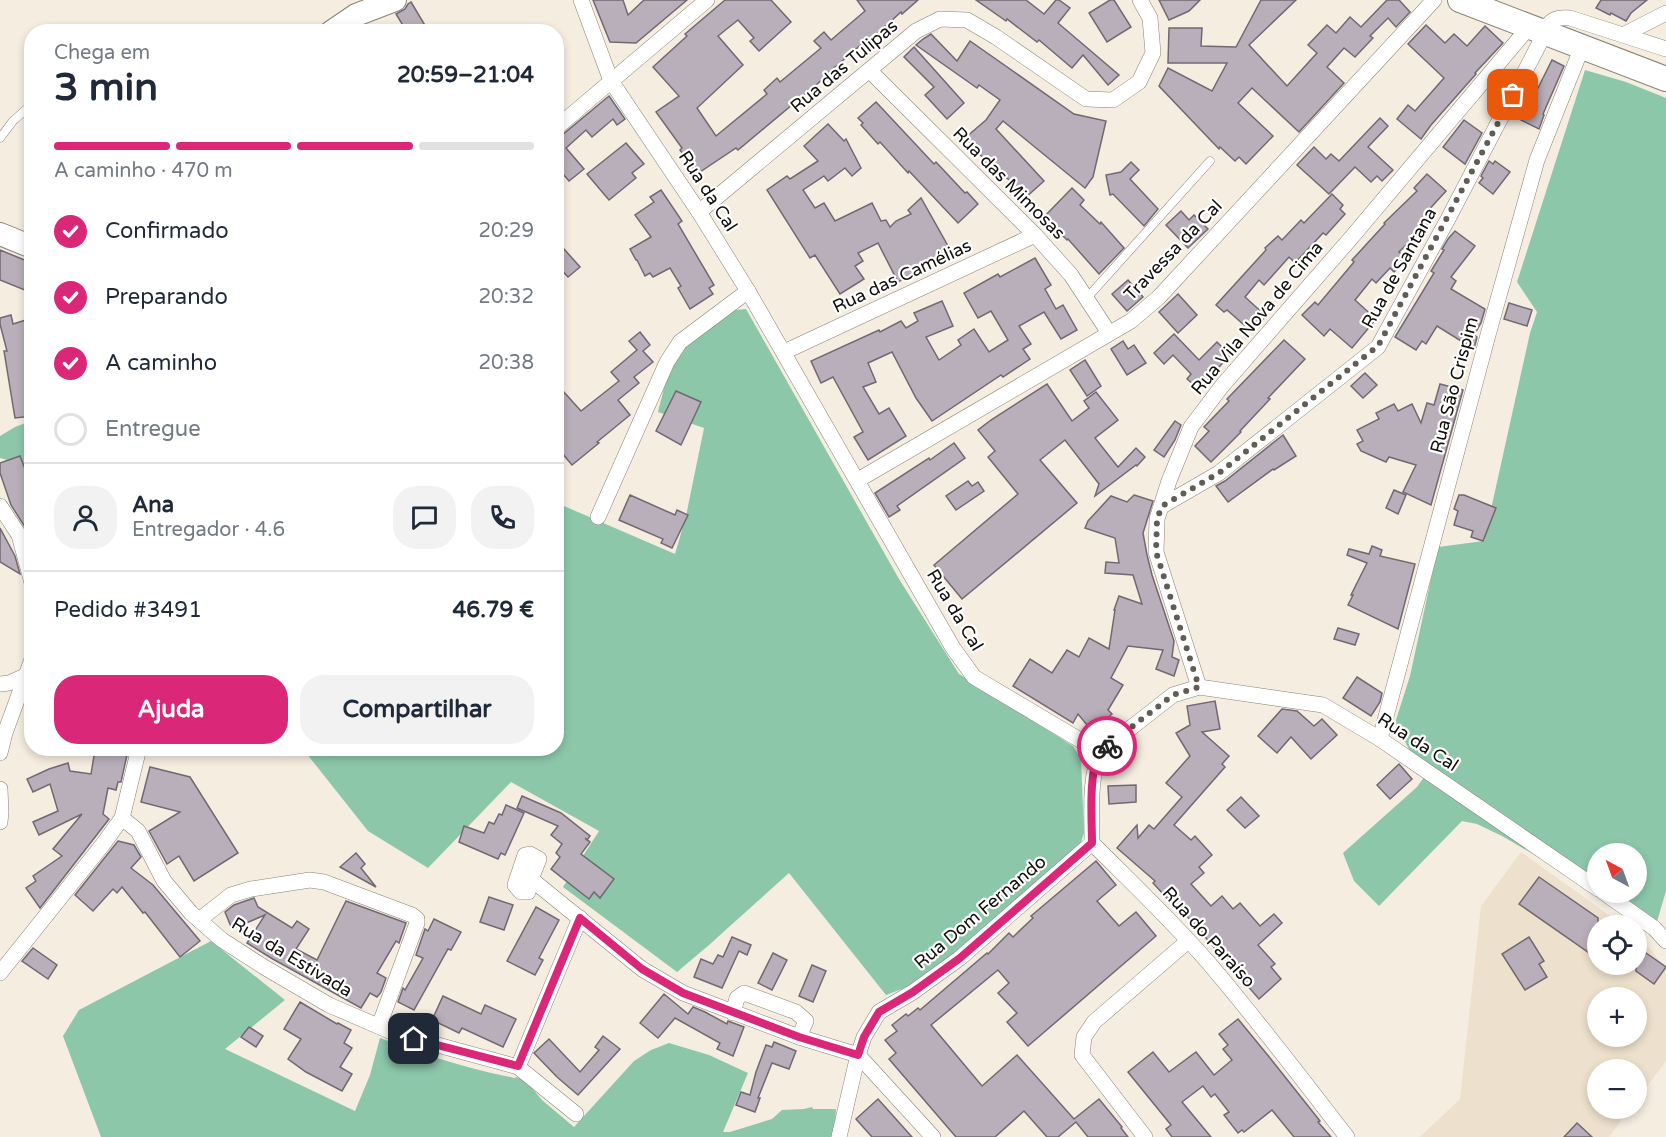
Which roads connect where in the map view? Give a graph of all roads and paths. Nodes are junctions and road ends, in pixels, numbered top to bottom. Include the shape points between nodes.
1 (395, 0) edge
2 (581, 0) edge
3 (707, 0) edge
4 (1140, 0) edge
5 (1434, 0) edge
6 (1460, 0) edge
7 (1666, 13) edge
8 (343, 24) edge
9 (1539, 30) junction
10 (1623, 35) junction
11 (1582, 47) junction
12 (1666, 49) edge
13 (870, 71) junction
14 (1666, 78) edge
15 (611, 81) junction
16 (24, 111) edge
17 (564, 121) edge
18 (0, 138) edge
19 (1210, 161) dead end
20 (699, 212) junction
21 (0, 234) edge
22 (1035, 235) junction
23 (24, 244) edge
24 (748, 291) junction
25 (1086, 299) junction
26 (1109, 333) junction
27 (784, 352) junction
28 (858, 480) junction
29 (1162, 506) junction
30 (0, 507) edge
31 (598, 517) dead end
32 (24, 553) edge
33 (24, 676) edge
34 (24, 683) edge
35 (0, 684) edge
36 (1199, 687) junction
37 (1380, 739) junction
38 (1, 743) edge
39 (1100, 752) junction
40 (137, 756) edge
41 (0, 789) edge
42 (122, 818) junction
43 (0, 822) edge
44 (1092, 843) junction
45 (531, 879) dead end
46 (1587, 881) edge
47 (1619, 903) edge
48 (580, 918) junction
49 (199, 920) junction
50 (1188, 941) junction
51 (1666, 941) edge
52 (0, 973) edge
53 (733, 1013) junction
54 (379, 1026) junction
55 (799, 1037) junction
56 (858, 1055) junction
57 (518, 1066) junction
58 (576, 1114) dead end
59 (839, 1137) edge
60 (933, 1137) edge
61 (1145, 1137) edge
62 (1347, 1137) edge

1 - 8 street
2 - 15 street, Rua da Cal
3 - 15 street
4 - 13 street, Rua das Tulipas via 1150,18 1153,53 1139,82 1113,100 1086,99 967,20 940,19 916,31
5 - 26 street, Travessa da Cal via 1159,297 1131,321
6 - 9 main road
7 - 10 street
9 - 10 street via 1558,17
9 - 11 main road
9 - 29 street, Rua Vila Nova de Cima via 1222,386 1191,427
9 - 29 street, Rua de Santana via 1378,346 1219,473
10 - 12 street
11 - 14 main road
11 - 37 street, Rua São Crispim via 1537,160
13 - 20 street, Rua das Tulipas
13 - 22 street, Rua das Mimosas
15 - 17 street
15 - 20 street, Rua da Cal
16 - 18 lane
19 - 25 lane
20 - 24 street, Rua da Cal
21 - 23 street
22 - 25 street, Rua das Mimosas via 1071,275
22 - 27 street, Rua das Camélias
24 - 27 street, Rua da Cal
24 - 31 street via 680,342
25 - 26 street, Rua das Mimosas
26 - 28 street, Travessa da Cal
27 - 28 street, Rua da Cal
28 - 39 street, Rua da Cal via 953,648 974,677
29 - 36 street, Rua Vila Nova de Cima via 1157,519 1156,552
30 - 32 street via 19,535
33 - 35 street
34 - 38 street
36 - 37 street, Rua da Cal via 1323,705
36 - 39 street, Rua da Cal via 1173,695
37 - 46 street, Rua da Cal
39 - 44 street via 1092,786
40 - 42 street
41 - 43 street
42 - 49 street, Rua da Estivada via 138,831 164,881
42 - 52 street
44 - 50 street, Rua do Paraíso
44 - 56 street, Rua Dom Fernando via 960,958 879,1012
45 - 48 street
47 - 51 street
48 - 53 street via 642,969 683,993
48 - 57 street
49 - 54 street, Rua da Estivada via 222,940 329,1005
49 - 54 street, Rua da Estivada via 231,895 310,880 412,915 417,923
50 - 61 street via 1094,1022 1084,1037 1082,1055
50 - 62 street, Rua do Paraíso via 1245,1006
53 - 55 street
53 - 55 street via 737,998 744,993 796,1012 806,1021
54 - 57 street
55 - 56 street
56 - 59 street, Rua Dom Fernando
56 - 60 street
57 - 58 street

